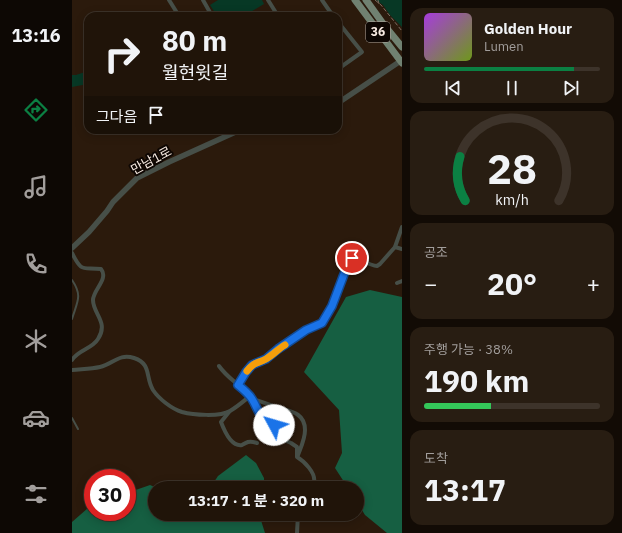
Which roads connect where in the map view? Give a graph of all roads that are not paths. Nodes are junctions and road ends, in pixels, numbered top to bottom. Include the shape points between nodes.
1 (169, 0) edge
2 (203, 0) edge
3 (268, 0) edge
4 (322, 0) edge
5 (355, 0) edge
6 (366, 0) edge
7 (176, 12) edge
8 (210, 12) edge
9 (276, 12) edge
10 (331, 12) edge
11 (342, 27) edge
12 (402, 47) edge
13 (401, 62) edge
14 (342, 66) edge
15 (342, 98) edge
16 (231, 134) edge
17 (402, 227) edge
18 (395, 246) junction
19 (72, 248) edge
20 (402, 249) edge
21 (72, 253) edge
22 (72, 280) edge
23 (402, 281) edge
24 (397, 284) dead end
25 (72, 319) edge
26 (72, 360) edge
27 (219, 366) dead end
28 (72, 370) edge
29 (238, 385) junction
30 (251, 398) junction
31 (230, 412) junction
32 (72, 418) edge
33 (78, 430) dead end
34 (257, 442) dead end
35 (297, 457) junction
36 (314, 481) edge
37 (297, 521) edge
38 (296, 533) edge

1 - 7 street
2 - 8 street
3 - 9 street
4 - 10 street
5 - 13 main road, 36
6 - 12 main road, 36
11 - 14 street via 362,52
13 - 15 street
16 - 19 street, 만남1로 via 136,178
17 - 18 street
18 - 20 street
18 - 29 street via 377,266 352,258 322,323 306,330 266,359 252,365
21 - 26 street via 81,267 102,270 104,275 93,296 93,306 101,320 100,335 93,345
22 - 25 lane via 79,298
23 - 24 street
27 - 29 street
28 - 31 street via 100,367 121,356 128,356 145,365 152,388 162,401 181,412 216,415
29 - 30 street
30 - 31 street
30 - 35 street via 263,419 274,425 275,436 297,447
30 - 35 street via 290,410 301,417 305,429
31 - 34 street via 221,422 229,439 238,445 249,441
32 - 33 lane
35 - 36 street via 303,461
37 - 38 street

